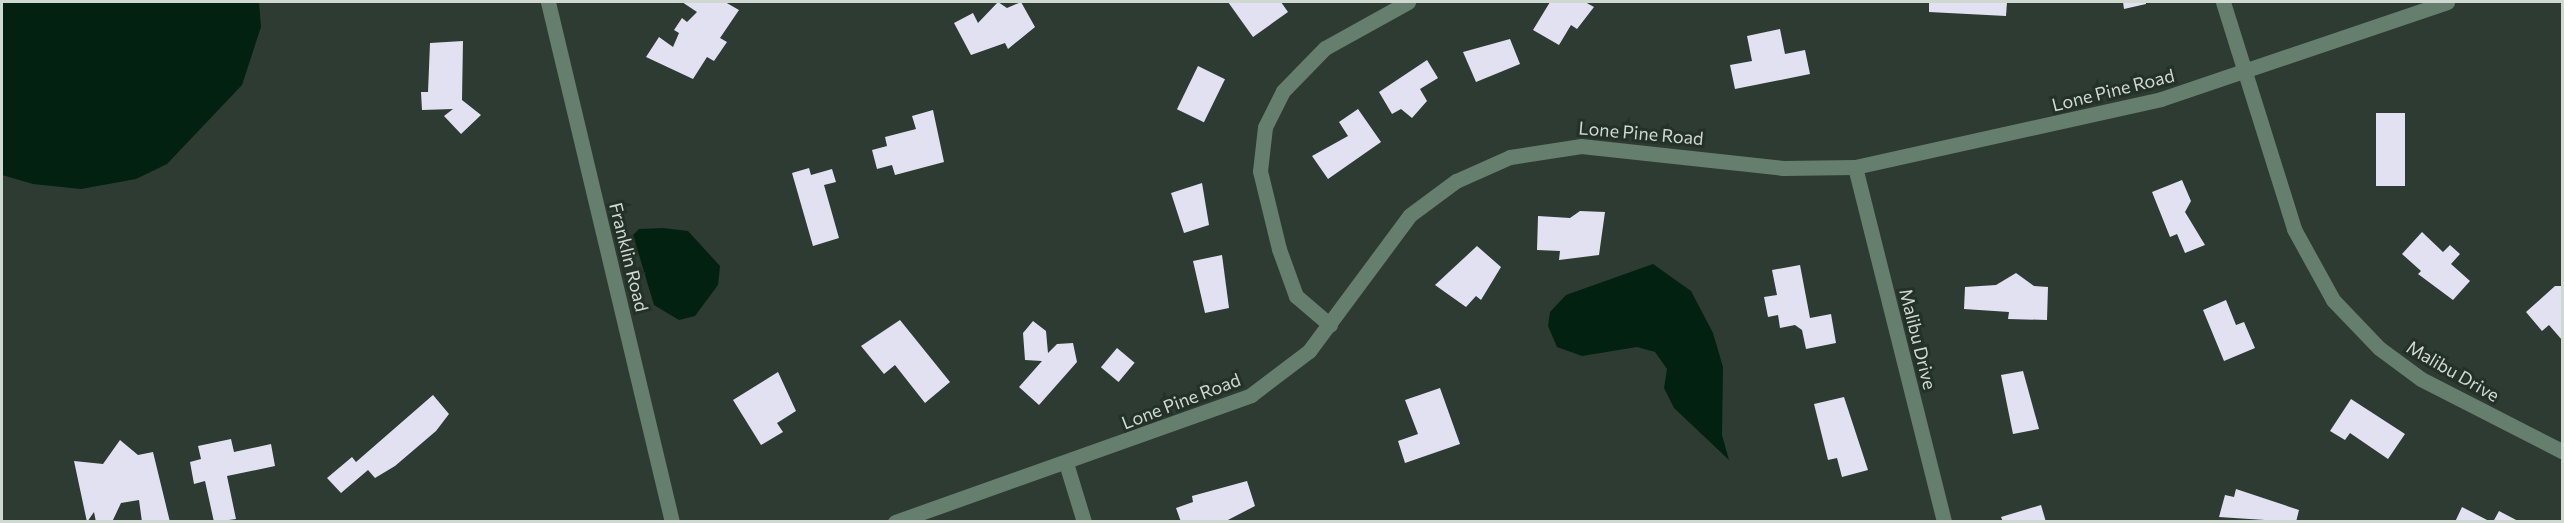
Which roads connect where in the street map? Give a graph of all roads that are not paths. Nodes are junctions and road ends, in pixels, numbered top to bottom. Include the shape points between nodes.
1 (548, 2) edge
2 (1408, 2) edge
3 (2223, 2) edge
4 (2447, 2) edge
5 (2245, 75) junction
6 (1855, 166) junction
7 (1330, 324) junction
8 (2562, 451) edge
9 (1066, 463) junction
10 (672, 522) edge
11 (895, 522) edge
12 (1084, 522) edge
13 (1944, 522) edge

1 - 10 street, Franklin Road
2 - 7 street via 1325,48 1282,92 1265,127 1260,171 1279,249 1296,296
3 - 5 street, Malibu Drive
4 - 5 street, Lone Pine Road
5 - 6 street, Lone Pine Road via 2042,128
5 - 8 street, Malibu Drive via 2294,229 2333,300 2363,334 2414,374
6 - 7 street, Lone Pine Road via 1783,168 1581,146 1510,157 1456,180 1410,215 1372,260
6 - 13 street, Malibu Drive
7 - 9 street, Lone Pine Road via 1309,351 1251,395
9 - 11 street, Lone Pine Road
9 - 12 street

